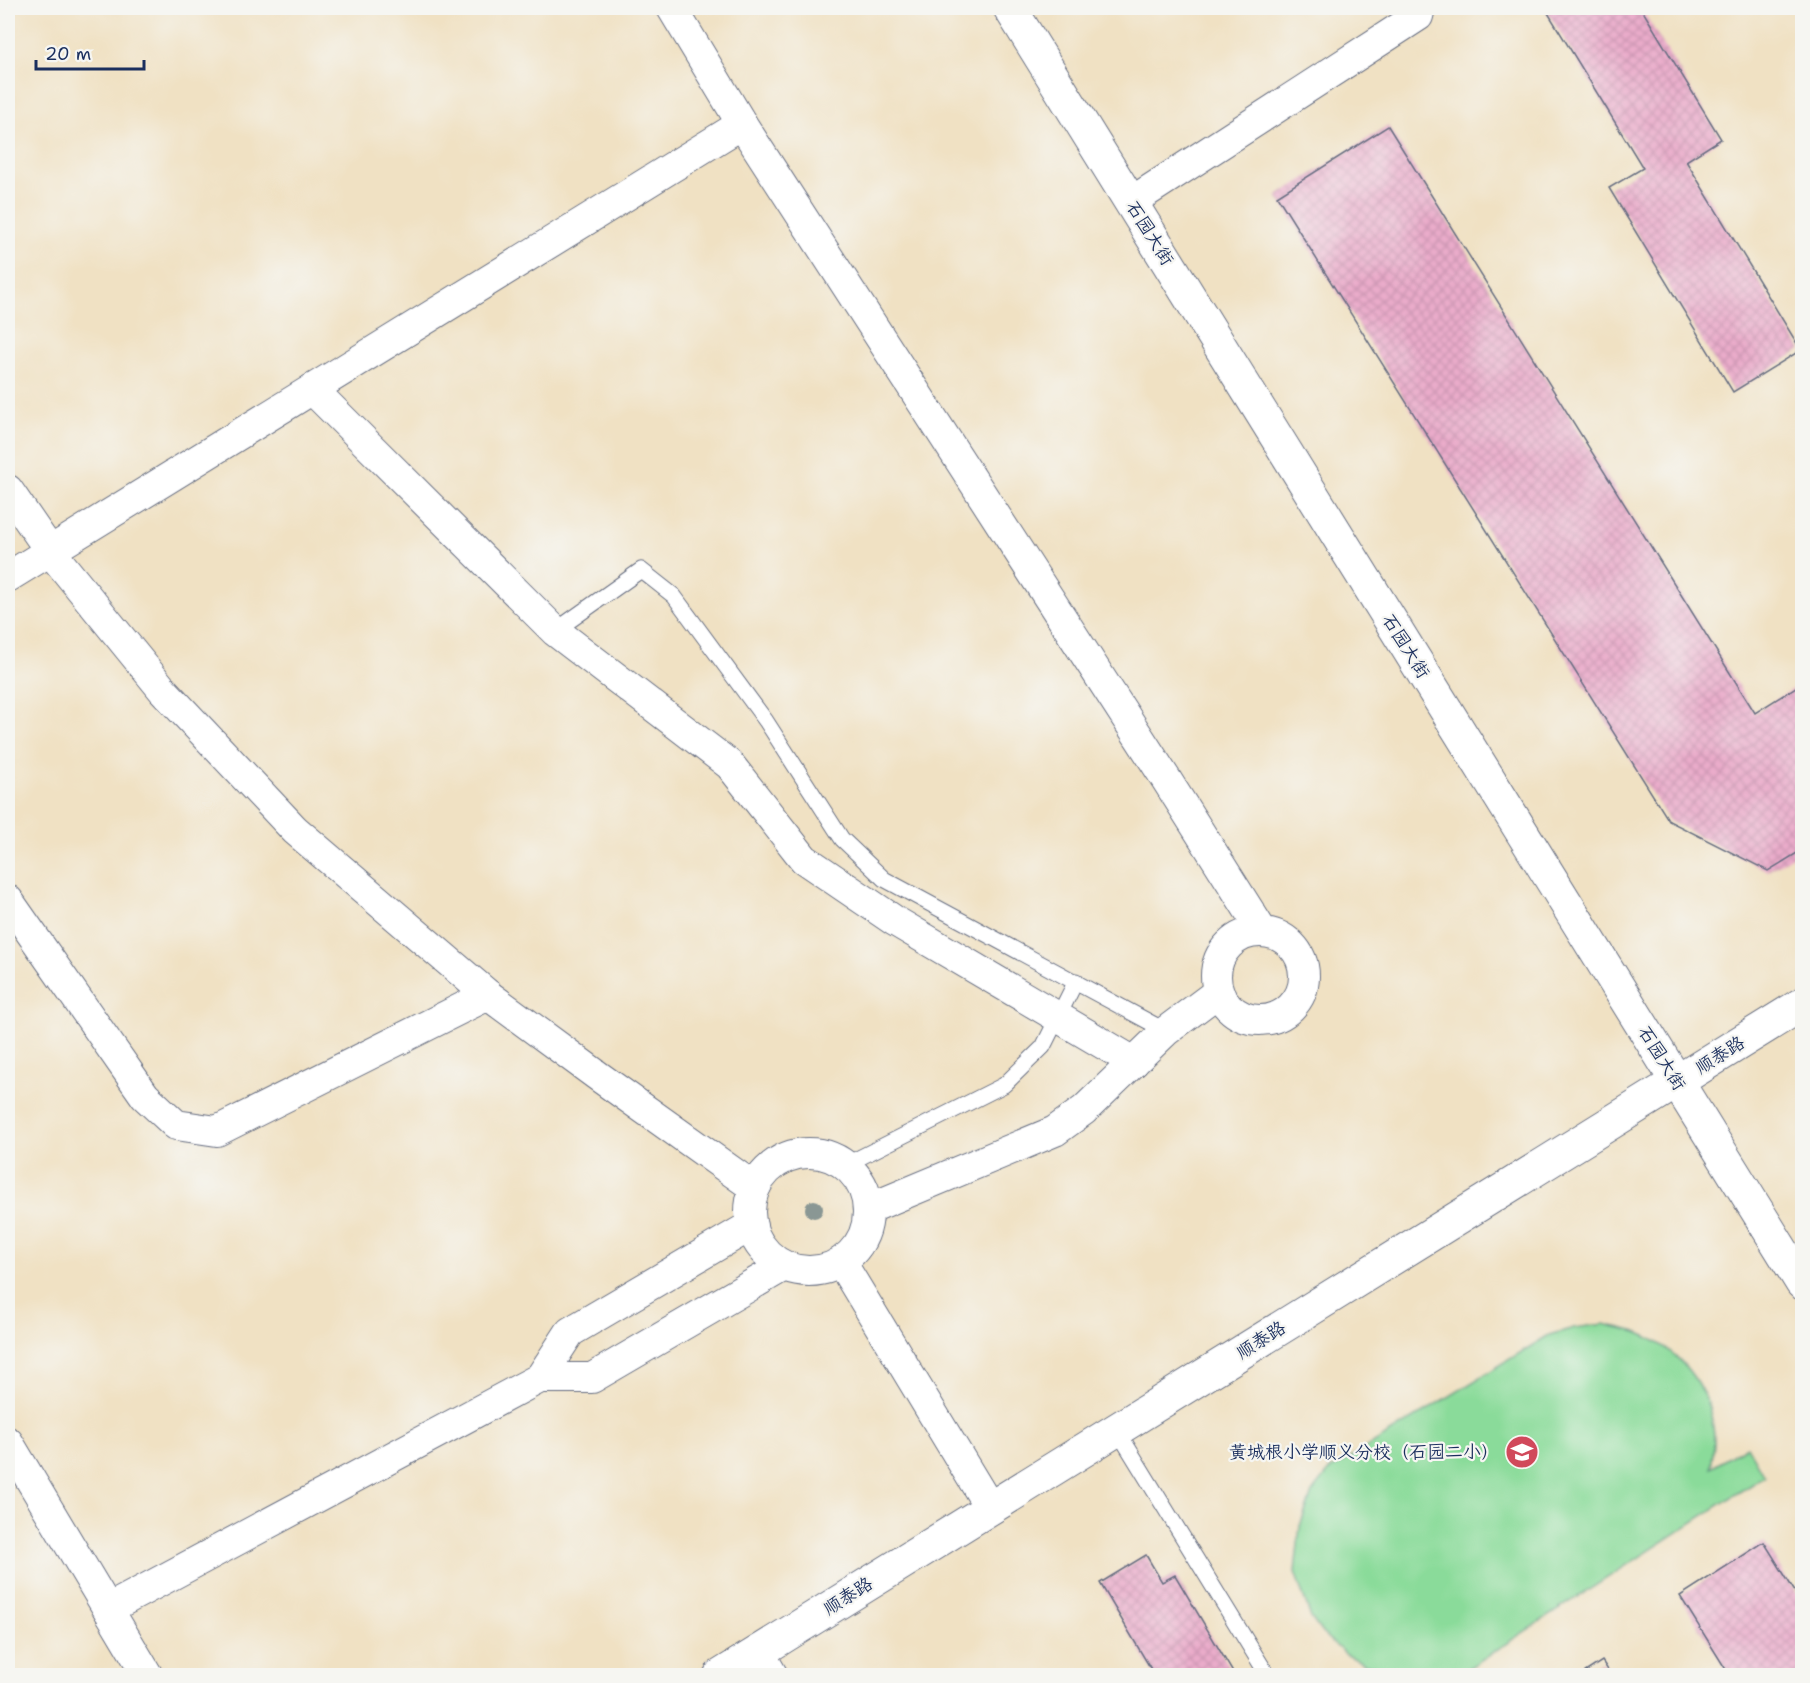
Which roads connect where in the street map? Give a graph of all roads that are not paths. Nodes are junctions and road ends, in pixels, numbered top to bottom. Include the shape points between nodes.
1 (672, 8) edge
2 (1010, 8) edge
3 (1420, 8) edge
4 (742, 124) junction
5 (1131, 202) junction
6 (312, 389) junction
7 (8, 490) edge
8 (50, 551) junction
9 (8, 577) edge
10 (555, 631) junction
11 (8, 900) edge
12 (1262, 931) junction
13 (1076, 981) junction
14 (1218, 992) junction
15 (488, 995) junction
16 (1803, 1004) edge
17 (1058, 1017) junction
18 (1166, 1031) junction
19 (1134, 1062) junction
20 (1677, 1082) junction
21 (845, 1165) junction
22 (755, 1188) junction
23 (868, 1209) junction
24 (752, 1225) junction
25 (841, 1262) junction
26 (784, 1266) junction
27 (1803, 1283) edge
28 (540, 1378) junction
29 (1116, 1430) junction
30 (8, 1442) edge
31 (990, 1508) junction
32 (108, 1609) junction
33 (766, 1664) edge
34 (148, 1676) edge
35 (720, 1676) edge
36 (1268, 1676) edge

1 - 4 street
2 - 5 street, 石园大街
3 - 5 street via 1418,16
4 - 6 street
4 - 12 street
5 - 20 street, 石园大街
6 - 8 street
6 - 10 street
7 - 8 street
8 - 9 street
8 - 15 street via 163,690 295,830
10 - 13 lane via 641,570 674,596 766,721 842,839 884,879
10 - 17 street via 730,765 804,859 895,921
11 - 15 street via 145,1096 176,1125 217,1131
12 - 14 street via 1245,934 1230,943 1219,958 1215,975
12 - 14 street via 1282,938 1298,952 1305,973 1302,994 1289,1011 1270,1020 1248,1020 1230,1010
13 - 17 lane
13 - 18 lane
14 - 18 street
15 - 22 street
16 - 20 street, 顺泰路
17 - 19 street
17 - 21 lane via 1043,1047 1004,1085
18 - 19 street
19 - 23 street via 1084,1110 1055,1131
20 - 27 street, 石园大街
20 - 29 street, 顺泰路
21 - 22 street via 826,1155 805,1153 784,1158 767,1170
21 - 23 street via 865,1192
22 - 24 street via 750,1206
23 - 25 street via 866,1230 856,1248
24 - 26 street via 758,1242
24 - 28 street via 570,1332
25 - 26 street via 823,1270 803,1271
25 - 31 street
26 - 28 street via 592,1378
28 - 32 street
29 - 31 street, 顺泰路
29 - 36 lane
30 - 32 street
31 - 33 street, 顺泰路
32 - 34 street
33 - 35 street, 顺泰路

